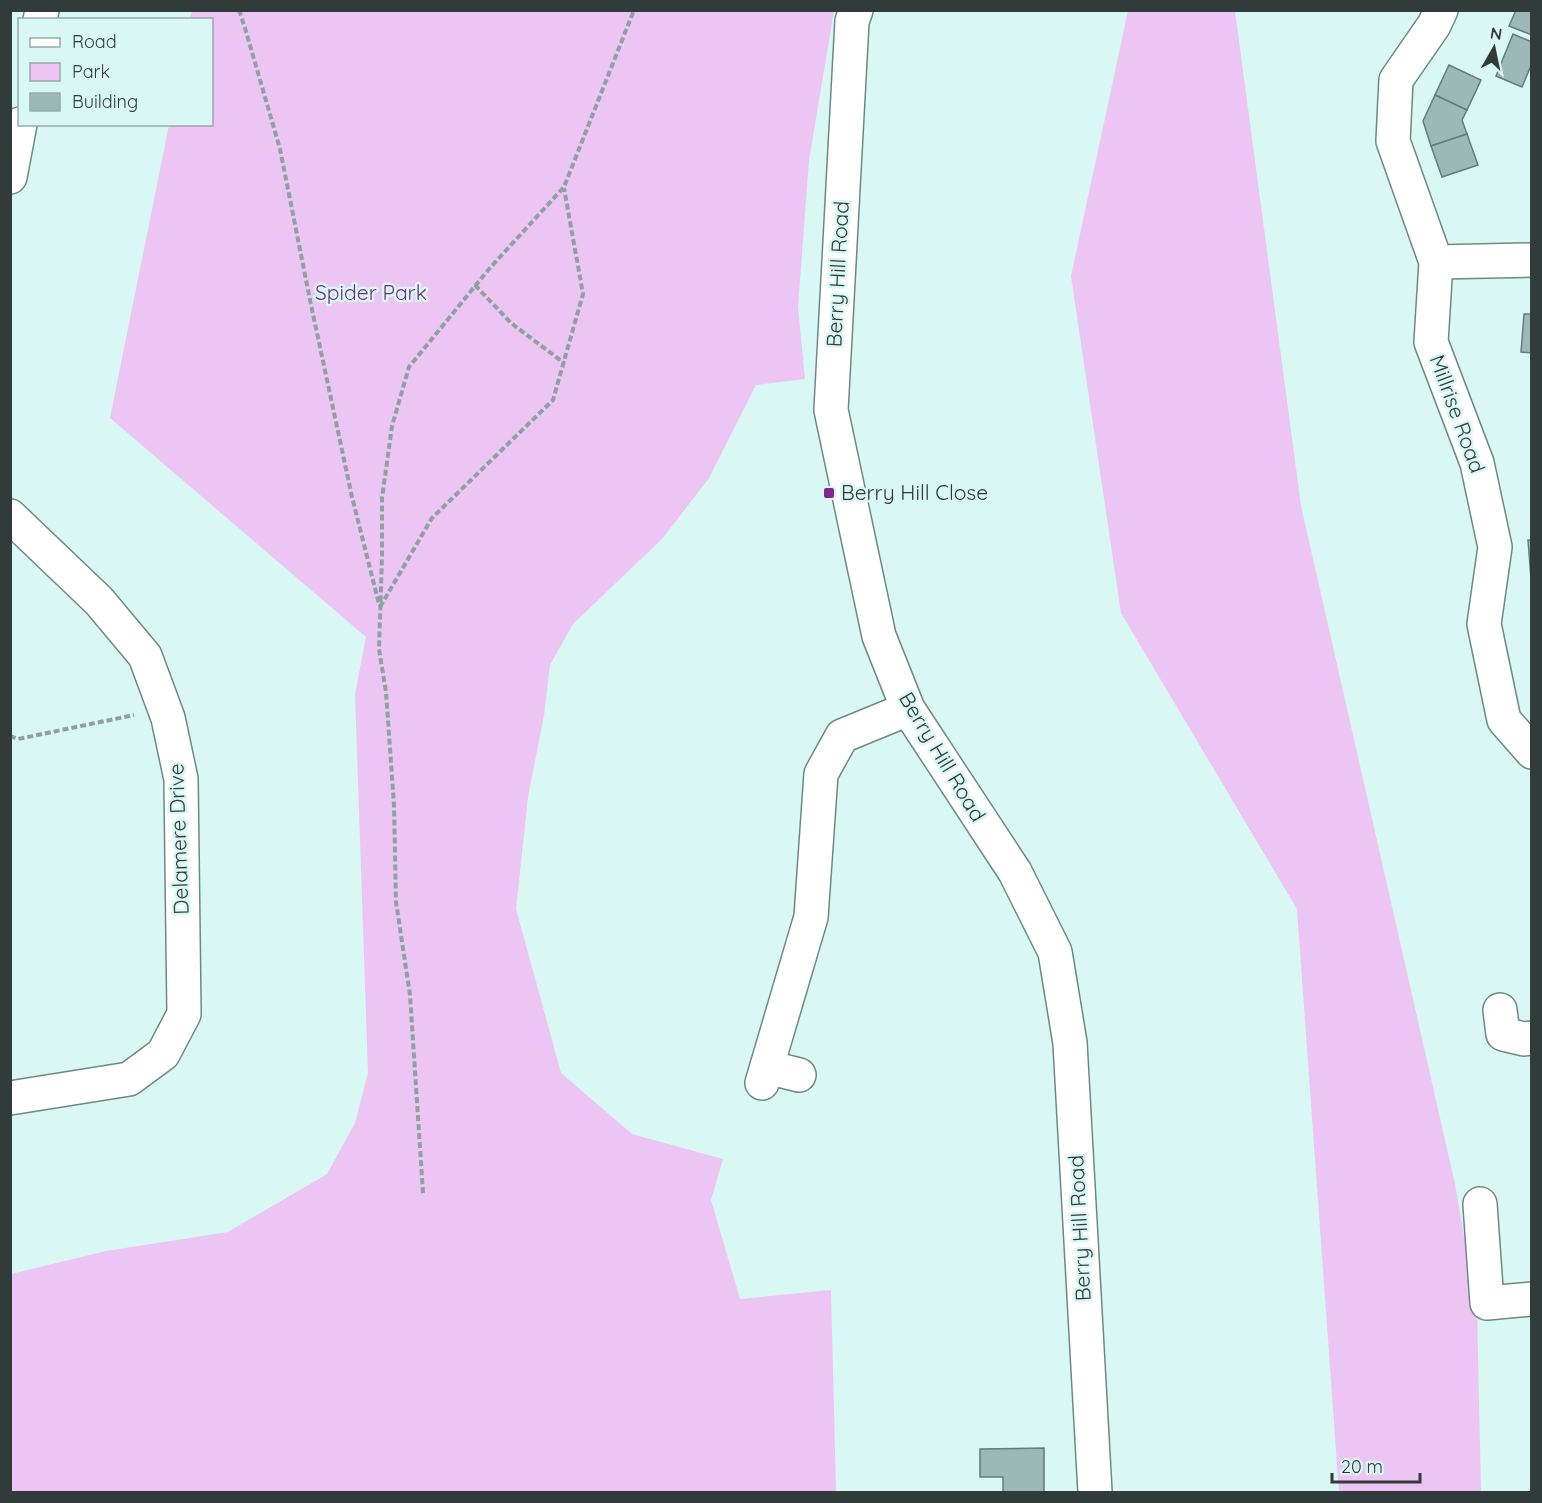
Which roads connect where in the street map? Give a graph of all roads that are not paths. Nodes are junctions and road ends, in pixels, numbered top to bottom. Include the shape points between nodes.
1 (856, 10) edge
2 (1441, 10) edge
3 (20, 126) edge
4 (10, 177) edge
5 (1532, 260) edge
6 (1436, 262) junction
7 (10, 516) edge
8 (908, 709) junction
9 (1532, 752) edge
10 (1500, 1010) dead end
11 (1532, 1038) edge
12 (799, 1075) dead end
13 (10, 1098) edge
14 (1480, 1204) dead end
15 (1532, 1299) edge
16 (1095, 1492) edge

1 - 8 street, Berry Hill Road via 851,33 831,410 879,636
2 - 6 street, Millrise Road via 1396,80 1393,141
3 - 4 street
5 - 6 street
6 - 9 street, Millrise Road via 1431,342 1477,463 1495,548 1484,624 1504,720
7 - 13 street, Delamere Drive via 99,601 145,656 168,718 181,780 184,1014 163,1054 129,1079
8 - 12 street via 842,736 821,774 811,917 765,1075
8 - 16 street, Berry Hill Road via 1014,872 1055,952 1070,1043
10 - 11 street via 1503,1034
14 - 15 street via 1487,1303

